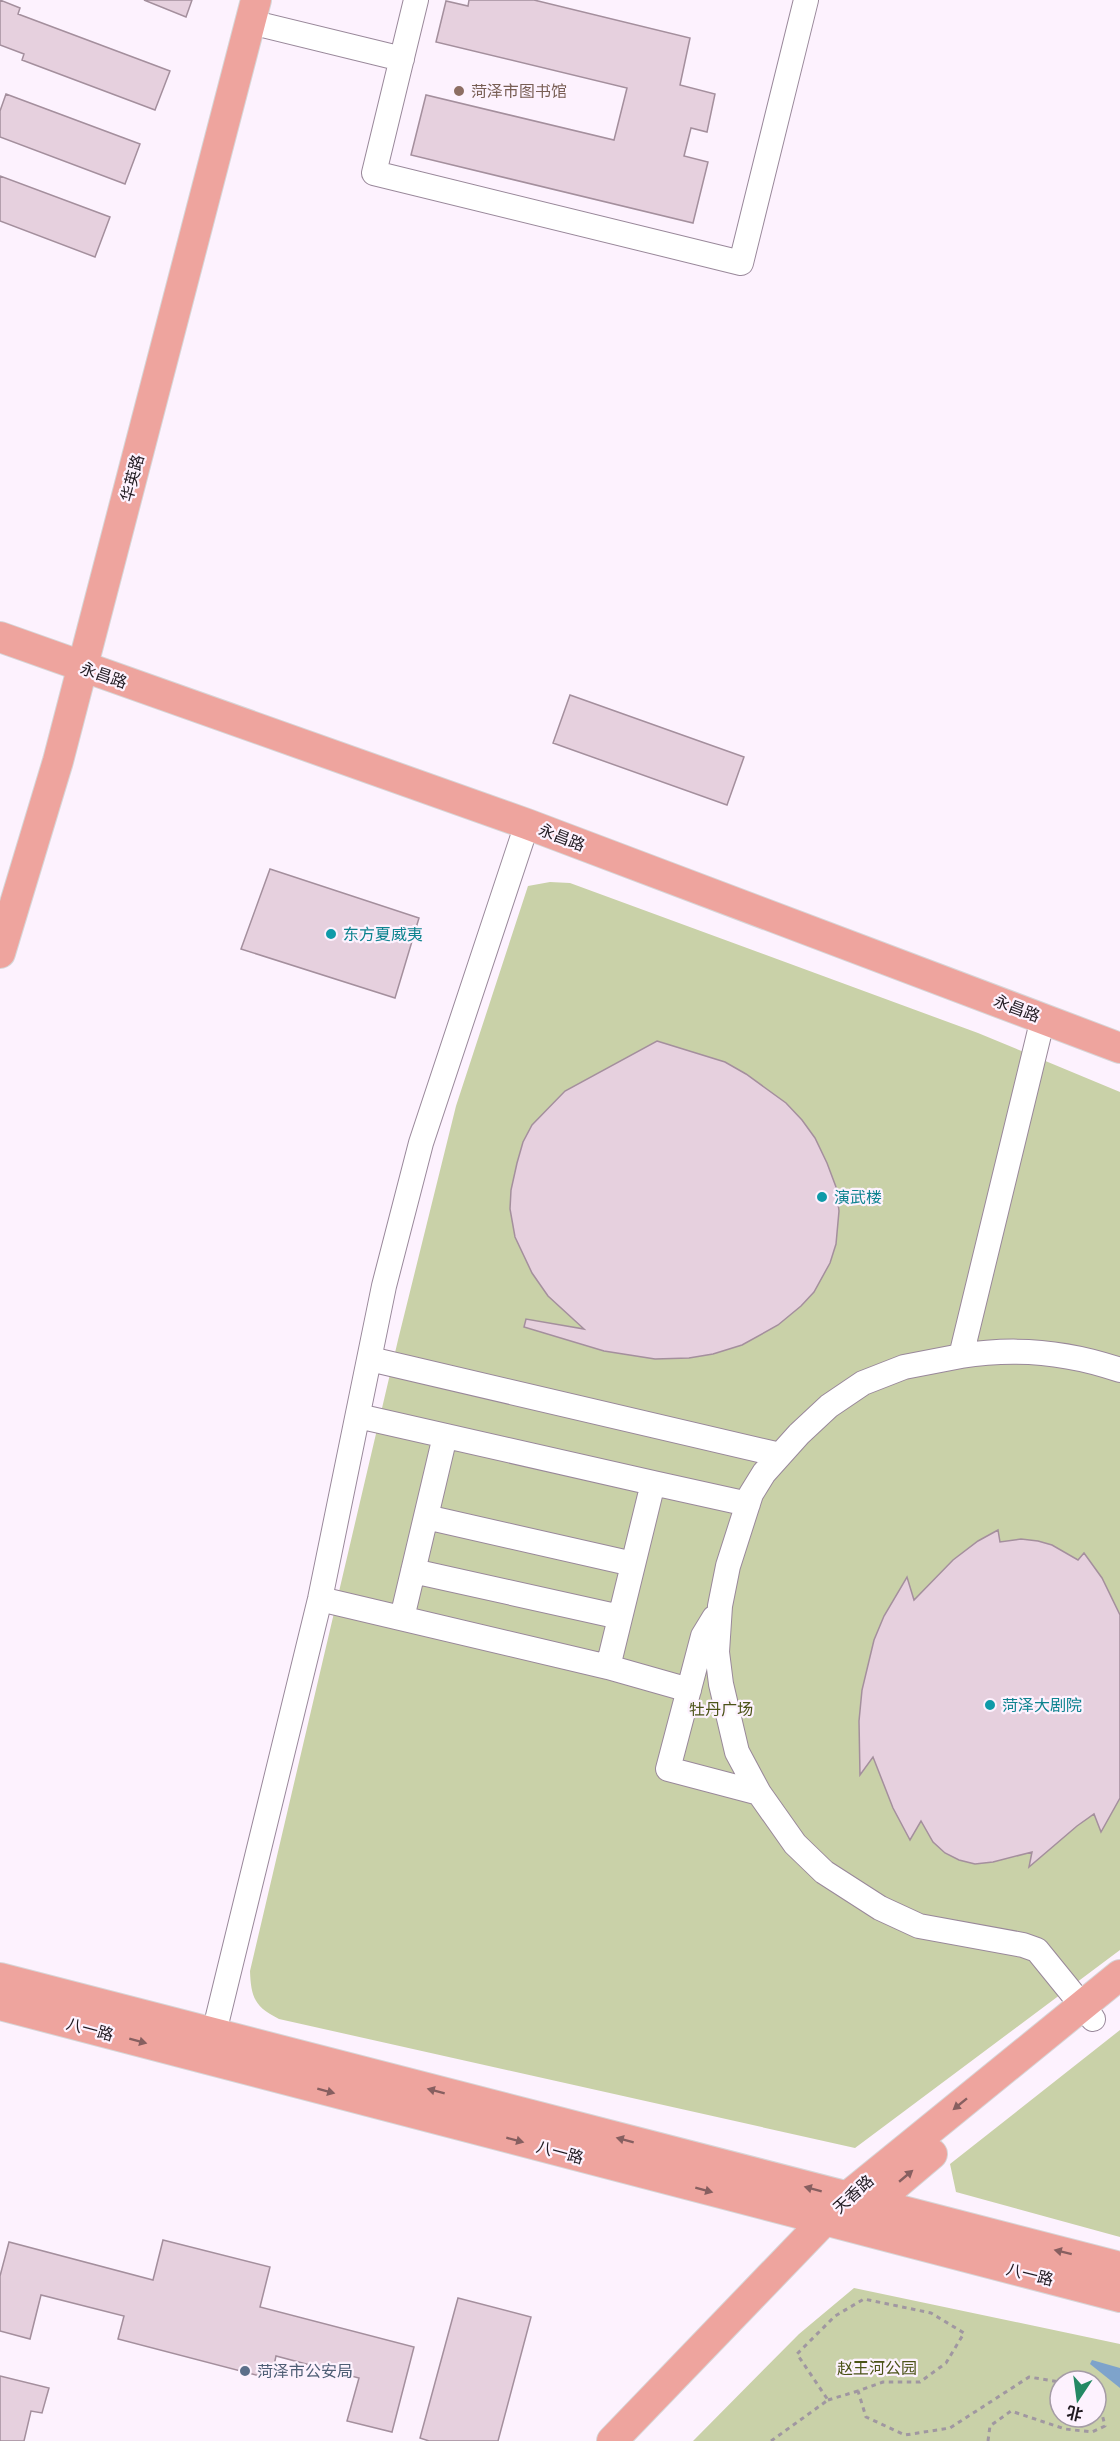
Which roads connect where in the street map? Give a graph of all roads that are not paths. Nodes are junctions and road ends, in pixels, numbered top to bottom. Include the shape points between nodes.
1 (416, 0) edge
2 (806, 0) edge
3 (253, 11) edge
4 (402, 59) junction
5 (0, 638) edge
6 (83, 668) junction
7 (527, 824) junction
8 (0, 953) edge
9 (1043, 1018) junction
10 (1120, 1047) edge
11 (961, 1356) junction
12 (370, 1359) junction
13 (1120, 1370) edge
14 (358, 1416) junction
15 (445, 1436) junction
16 (780, 1455) junction
17 (653, 1483) junction
18 (748, 1504) junction
19 (426, 1516) junction
20 (633, 1564) junction
21 (413, 1571) junction
22 (320, 1599) junction
23 (720, 1606) junction
24 (620, 1617) junction
25 (402, 1618) junction
26 (608, 1667) junction
27 (689, 1690) junction
28 (759, 1793) junction
29 (1120, 1975) edge
30 (0, 1978) edge
31 (1120, 1997) edge
32 (0, 2005) edge
33 (1087, 2012) junction
34 (207, 2060) junction
35 (847, 2197) junction
36 (834, 2224) junction
37 (1120, 2267) edge
38 (1120, 2297) edge
39 (612, 2441) edge
40 (638, 2441) edge

1 - 4 street
2 - 4 street via 741,263 374,173
3 - 4 street
3 - 6 main road, 华英路
5 - 6 main road, 永昌路
6 - 7 main road, 永昌路
6 - 8 main road, 华英路
7 - 9 main road, 永昌路
7 - 12 street via 421,1143 384,1286
9 - 10 main road, 永昌路
9 - 11 street
11 - 13 street via 988,1352 1063,1354
11 - 16 street via 904,1367 863,1383 829,1406
12 - 14 street
12 - 16 street
14 - 15 street
14 - 22 street
15 - 17 street
15 - 19 street
16 - 18 street via 764,1473
17 - 18 street
17 - 20 street
18 - 23 street
19 - 20 street
19 - 21 street
20 - 24 street
21 - 24 street
21 - 25 street
22 - 25 street
22 - 34 street
23 - 27 street via 703,1636
23 - 28 street via 720,1683 737,1752
24 - 26 street
25 - 26 street
26 - 27 street
27 - 28 street via 668,1769
28 - 33 street via 795,1844 824,1872 880,1908 919,1926 1037,1950
29 - 33 main road, 天香路
35 -> 30 main road
31 - 33 main road, 天香路
32 -> 34 main road, 八一路
33 -> 35 main road, 天香路
36 -> 33 main road, 天香路
34 -> 36 main road, 八一路
35 - 36 main road, 天香路
37 -> 35 main road
36 - 38 main road, 八一路
36 - 39 main road, 天香路
36 - 40 main road, 天香路

